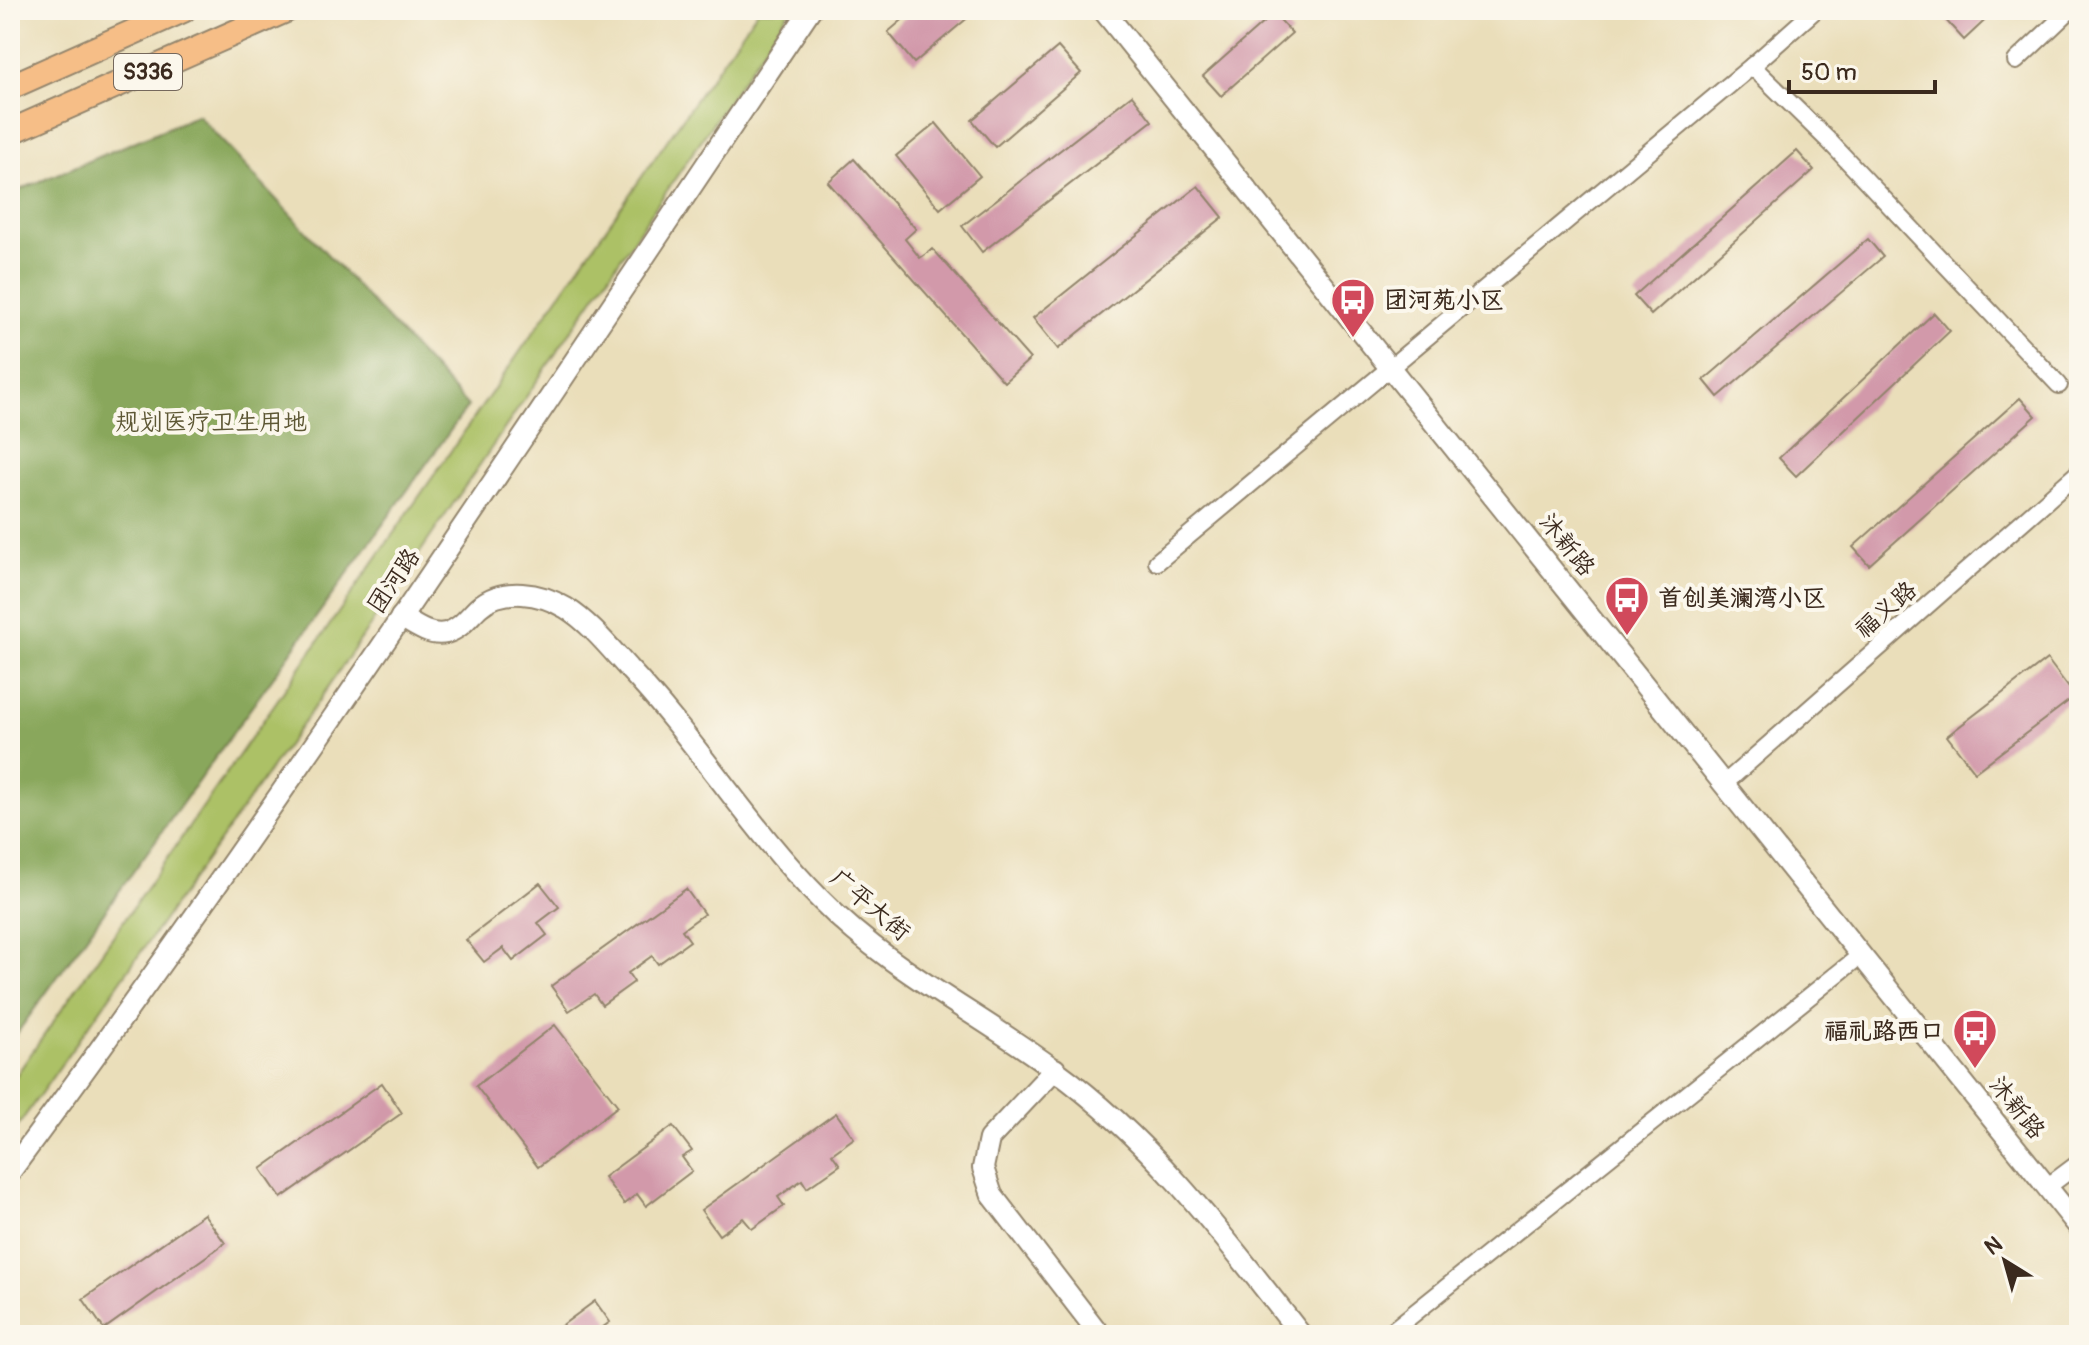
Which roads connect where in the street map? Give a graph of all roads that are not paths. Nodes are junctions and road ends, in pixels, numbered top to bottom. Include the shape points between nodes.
1 (183, 10) edge
2 (286, 10) edge
3 (810, 10) edge
4 (1103, 10) edge
5 (1815, 10) edge
6 (2070, 10) edge
7 (2016, 61) dead end
8 (1752, 66) junction
9 (10, 87) edge
10 (10, 132) edge
11 (1391, 366) junction
12 (2059, 385) dead end
13 (2079, 472) edge
14 (1157, 562) dead end
15 (401, 617) junction
16 (1725, 783) junction
17 (1861, 955) junction
18 (1055, 1069) junction
19 (2079, 1163) edge
20 (10, 1172) edge
21 (2047, 1187) junction
22 (2079, 1227) edge
23 (1100, 1335) edge
24 (1301, 1335) edge
25 (1387, 1335) edge

1 - 9 main road, S336
2 - 10 main road, S336
3 - 15 street, 团河路
4 - 11 street, 沐新路
5 - 8 street
6 - 7 street
8 - 11 street
8 - 12 street
11 - 14 street
11 - 16 street, 沐新路
13 - 16 street, 福义路
15 - 18 street, 广平大街 via 423,631 445,634 493,597 537,596 567,609 648,689 822,901 906,969
15 - 20 street, 团河路
16 - 17 street, 沐新路
17 - 21 street, 沐新路
17 - 25 street
18 - 23 street via 989,1139 983,1168 992,1195
18 - 24 street, 广平大街 via 1174,1174
19 - 21 street
21 - 22 street, 沐新路

